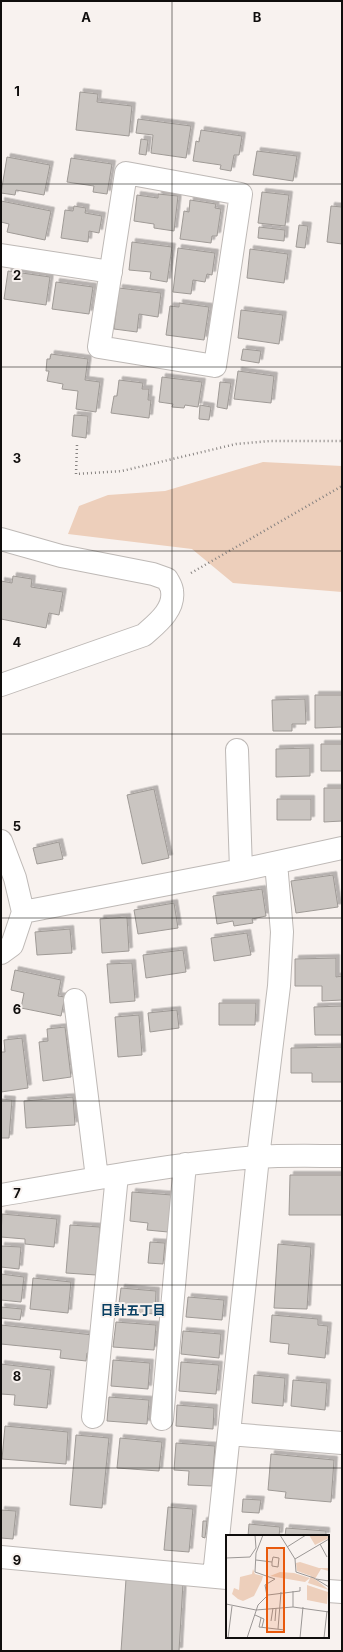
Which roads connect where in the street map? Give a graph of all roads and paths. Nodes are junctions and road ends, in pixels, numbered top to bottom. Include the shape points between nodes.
1 (1, 255) edge
2 (111, 272) junction
3 (342, 441) edge
4 (77, 445) dead end
5 (342, 486) edge
6 (1, 539) edge
7 (170, 585) junction
8 (1, 685) edge
9 (237, 750) dead end
10 (1, 841) edge
11 (342, 848) edge
12 (276, 862) junction
13 (241, 870) junction
14 (23, 912) junction
15 (1, 954) edge
16 (75, 1000) dead end
17 (342, 1156) edge
18 (258, 1157) junction
19 (185, 1164) junction
20 (107, 1176) junction
21 (1, 1195) edge
22 (93, 1417) dead end
23 (162, 1419) dead end
24 (229, 1434) junction
25 (342, 1443) edge
26 (1, 1557) edge
27 (220, 1577) edge
28 (329, 1590) edge
29 (342, 1592) edge

1 - 2 street
2 - 2 street via 99,347 215,366 242,194 126,173
3 - 4 path via 270,441 236,444 122,471 76,474
5 - 7 path
6 - 7 street via 60,556 153,574 167,579
7 - 8 street via 171,602 162,620 144,635
9 - 13 street
10 - 14 street via 15,878
11 - 12 street
12 - 13 street
12 - 18 street via 282,932 279,986
13 - 14 street
14 - 15 street via 12,945
16 - 20 street
17 - 18 street
18 - 19 street
18 - 24 street
19 - 20 street
19 - 23 street
20 - 21 street
20 - 22 street
24 - 25 street
24 - 27 street
26 - 27 street
28 - 29 street

